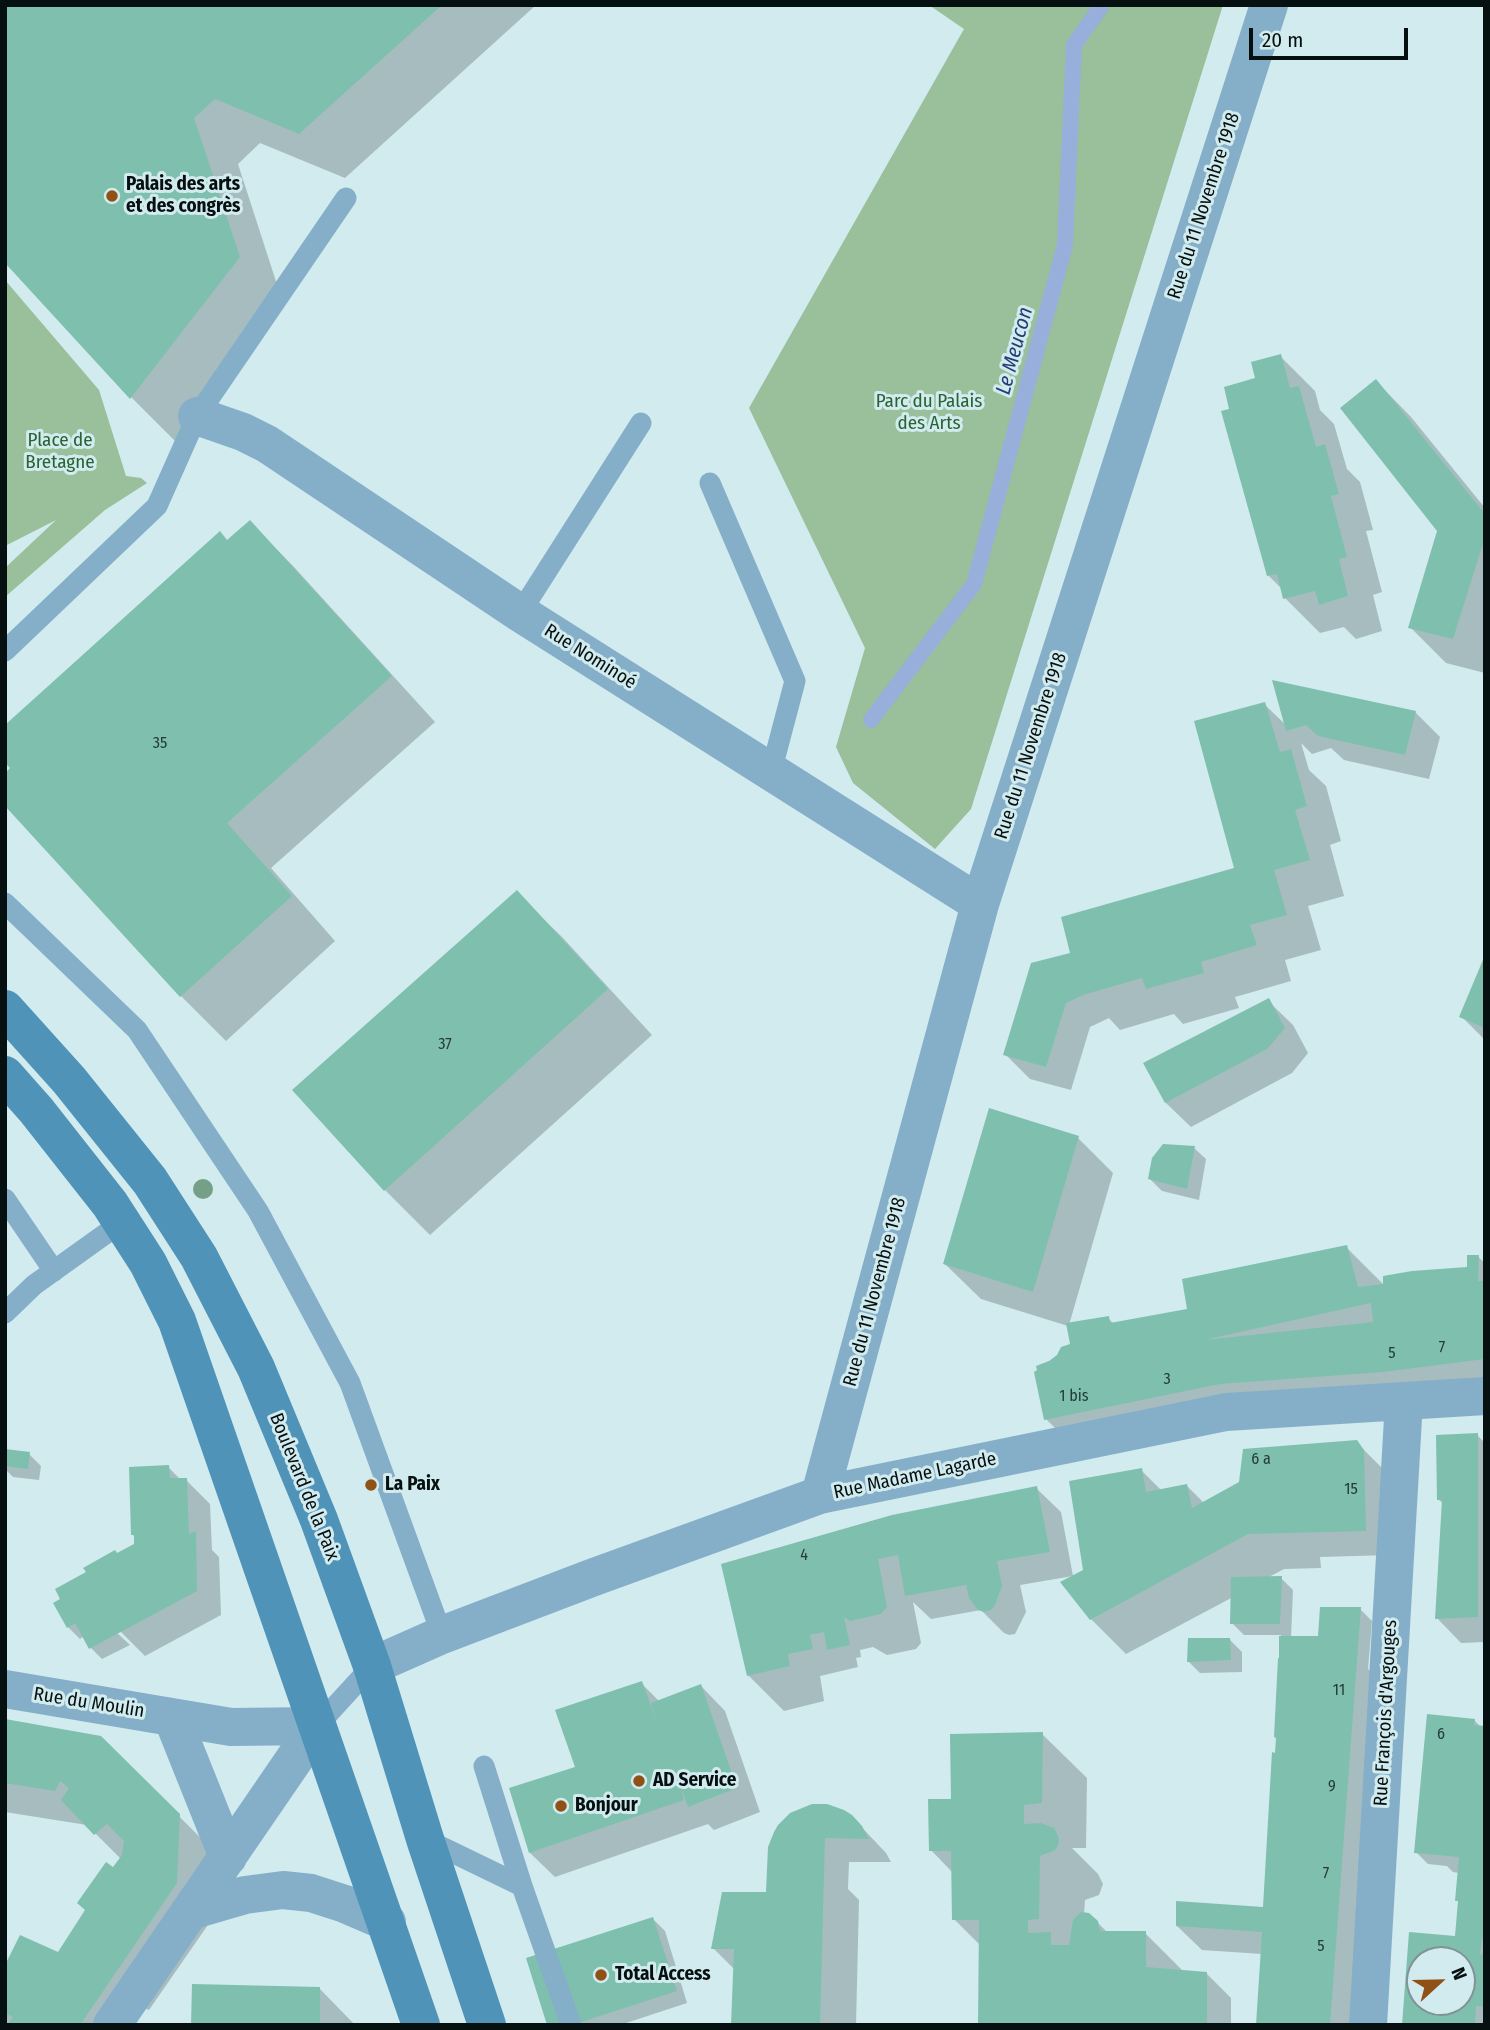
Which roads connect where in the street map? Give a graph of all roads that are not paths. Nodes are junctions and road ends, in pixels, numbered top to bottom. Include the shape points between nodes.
1 (1269, 5) edge
2 (346, 198) dead end
3 (197, 416) junction
4 (640, 423) dead end
5 (710, 483) dead end
6 (520, 612) junction
7 (5, 651) edge
8 (771, 772) junction
9 (5, 903) edge
10 (980, 904) junction
11 (5, 1009) edge
12 (5, 1075) edge
13 (5, 1199) edge
14 (122, 1223) junction
15 (54, 1271) junction
16 (5, 1312) edge
17 (1485, 1396) edge
18 (1404, 1401) junction
19 (820, 1495) junction
20 (442, 1635) junction
21 (372, 1666) junction
22 (5, 1689) edge
23 (172, 1717) junction
24 (317, 1726) junction
25 (484, 1766) dead end
26 (425, 1839) junction
27 (228, 1857) junction
28 (522, 1886) junction
29 (190, 1911) junction
30 (387, 1922) junction
31 (112, 2025) edge
32 (421, 2025) edge
33 (487, 2025) edge
34 (571, 2025) edge
35 (1368, 2025) edge

1 - 10 street, Rue du 11 Novembre 1918
2 - 3 lane
3 - 6 street, Rue Nominoé via 268,444
3 - 7 lane via 157,506
4 - 6 lane
5 - 8 lane via 795,681
6 - 8 street, Rue Nominoé
8 - 10 street, Rue Nominoé
9 - 20 lane via 137,1030 258,1211 350,1382
10 - 19 street, Rue du 11 Novembre 1918
11 - 21 main road, Boulevard de la Paix via 150,1181 199,1257 256,1368 319,1520
12 - 14 main road
13 - 15 lane
14 - 15 lane
14 - 24 main road via 177,1321
15 - 16 lane
17 - 18 street, Rue Madame Lagarde
18 - 19 street, Rue Madame Lagarde via 1226,1412
18 - 35 street, Rue François d'Argouges
19 - 20 street, Rue Madame Lagarde
20 - 21 street, Rue Madame Lagarde
21 - 24 lane
21 - 26 main road, Boulevard de la Paix
22 - 23 street, Rue du Moulin
23 - 24 street, Rue du Moulin via 231,1727
23 - 27 street
24 - 27 street
24 - 30 main road
25 - 28 lane
26 - 28 lane
26 - 33 main road, Boulevard de la Paix
27 - 29 street
28 - 34 lane
29 - 30 street via 283,1890 311,1893
29 - 31 street
30 - 32 main road

